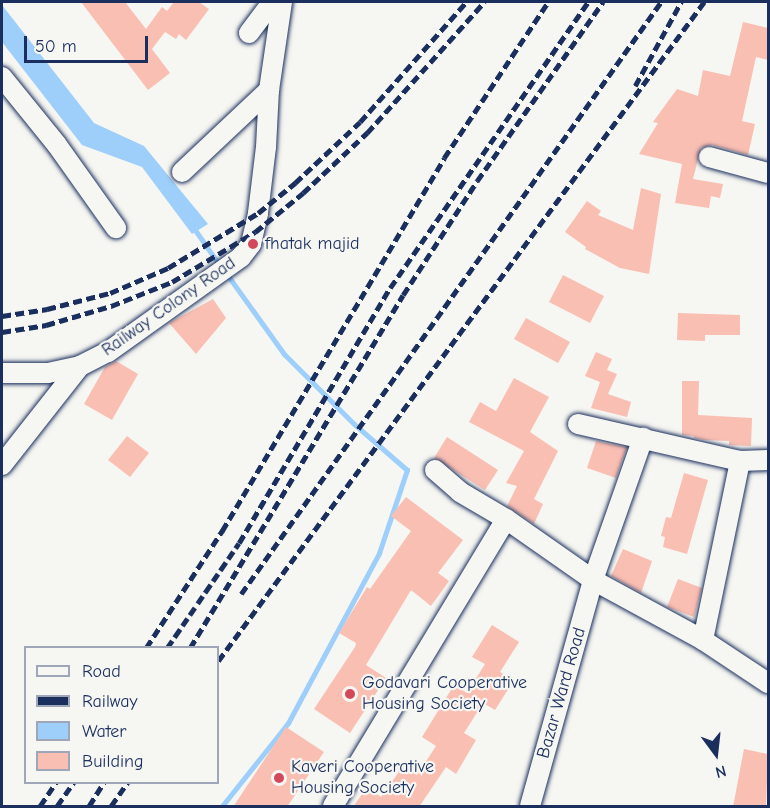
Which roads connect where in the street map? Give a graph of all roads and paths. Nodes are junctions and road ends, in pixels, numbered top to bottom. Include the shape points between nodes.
1 (272, 2) edge
2 (282, 2) edge
3 (249, 33) dead end
4 (2, 77) edge
5 (269, 90) junction
6 (709, 156) dead end
7 (182, 172) dead end
8 (768, 173) edge
9 (116, 228) dead end
10 (80, 366) junction
11 (2, 373) edge
12 (578, 424) dead end
13 (643, 438) junction
14 (768, 460) edge
15 (740, 461) junction
16 (2, 465) edge
17 (435, 470) dead end
18 (506, 519) junction
19 (593, 580) junction
20 (703, 640) junction
21 (768, 683) edge
22 (333, 807) edge
23 (530, 807) edge

1 - 3 street
2 - 5 street, Railway Colony Road
4 - 9 street
5 - 7 street
5 - 10 street, Railway Colony Road via 266,147 251,244 241,257 108,352
6 - 8 street
10 - 11 street, Railway Colony Road via 48,373
10 - 16 street
12 - 13 street
13 - 15 street
13 - 19 street, Bazar Ward Road
14 - 15 street
15 - 20 street
17 - 18 street via 460,492
18 - 19 street
18 - 22 street
19 - 20 street
19 - 23 street, Bazar Ward Road
20 - 21 street

